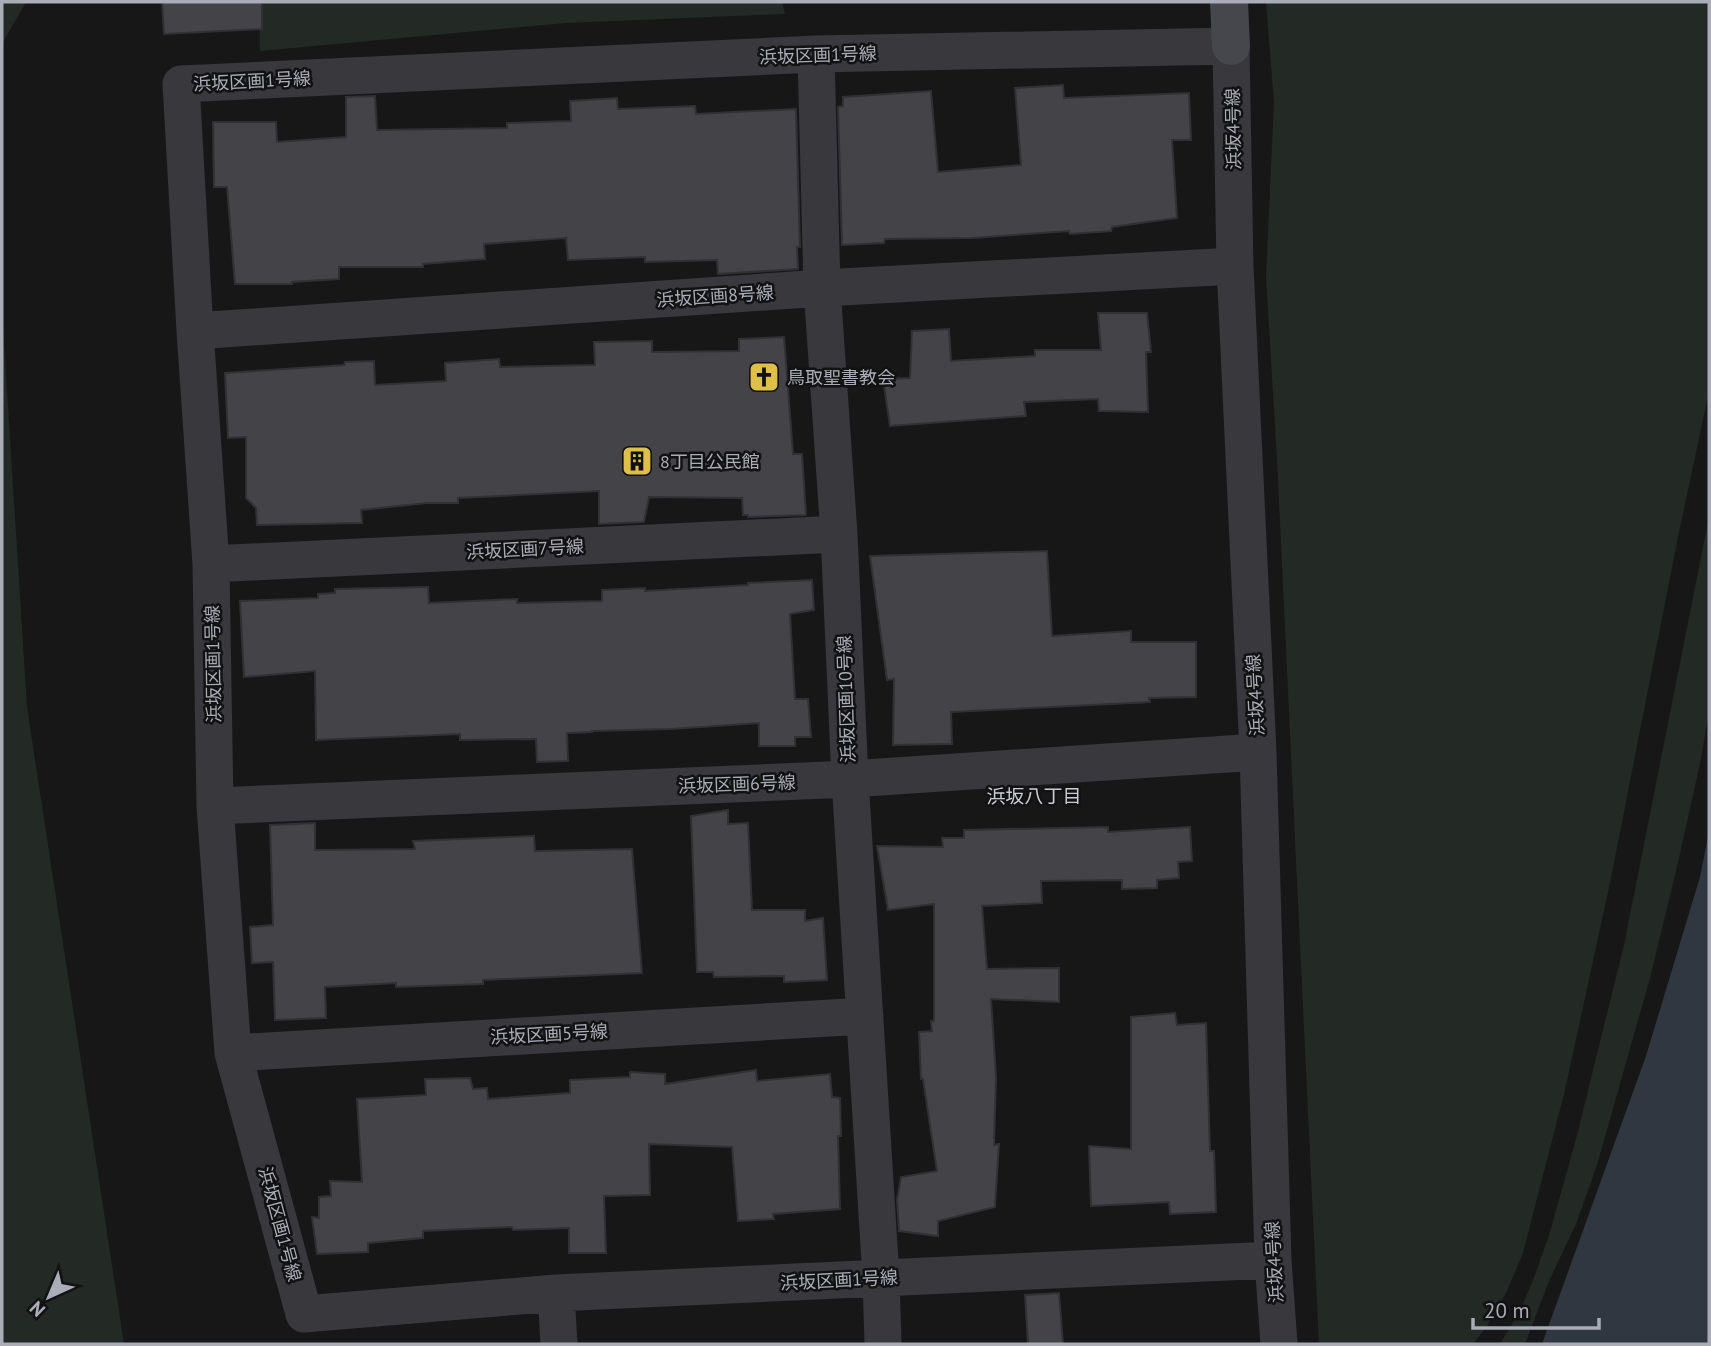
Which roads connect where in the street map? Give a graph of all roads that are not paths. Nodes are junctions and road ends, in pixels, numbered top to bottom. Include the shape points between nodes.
1 (1229, 2) edge
2 (1231, 46) junction
3 (816, 54) junction
4 (1235, 266) junction
5 (822, 288) junction
6 (195, 331) junction
7 (839, 534) junction
8 (211, 564) junction
9 (1258, 752) junction
10 (850, 779) junction
11 (215, 806) junction
12 (864, 1016) junction
13 (233, 1053) junction
14 (1273, 1260) junction
15 (881, 1278) junction
16 (556, 1293) junction
17 (305, 1329) edge
18 (559, 1344) edge
19 (883, 1344) edge
20 (1279, 1344) edge

1 - 2 main road
2 - 3 street, 浜坂区画1号線
2 - 4 street, 浜坂4号線
3 - 5 street, 浜坂区画10号線
3 - 6 street, 浜坂区画1号線 via 181,84
4 - 5 street, 浜坂区画8号線
4 - 9 street, 浜坂4号線
5 - 6 street, 浜坂区画8号線
5 - 7 street, 浜坂区画10号線
6 - 8 street, 浜坂区画1号線
7 - 8 street, 浜坂区画7号線
7 - 10 street, 浜坂区画10号線
8 - 11 street, 浜坂区画1号線
9 - 10 street, 浜坂区画6号線
9 - 14 street, 浜坂4号線
10 - 11 street, 浜坂区画6号線
10 - 12 street, 浜坂区画10号線
11 - 13 street, 浜坂区画1号線
12 - 13 street, 浜坂区画5号線
12 - 15 street, 浜坂区画10号線
13 - 17 street, 浜坂区画1号線
14 - 15 street, 浜坂区画1号線
14 - 20 street, 浜坂4号線
15 - 16 street, 浜坂区画1号線
15 - 19 street, 浜坂区画10号線
16 - 17 street, 浜坂区画1号線
16 - 18 street

